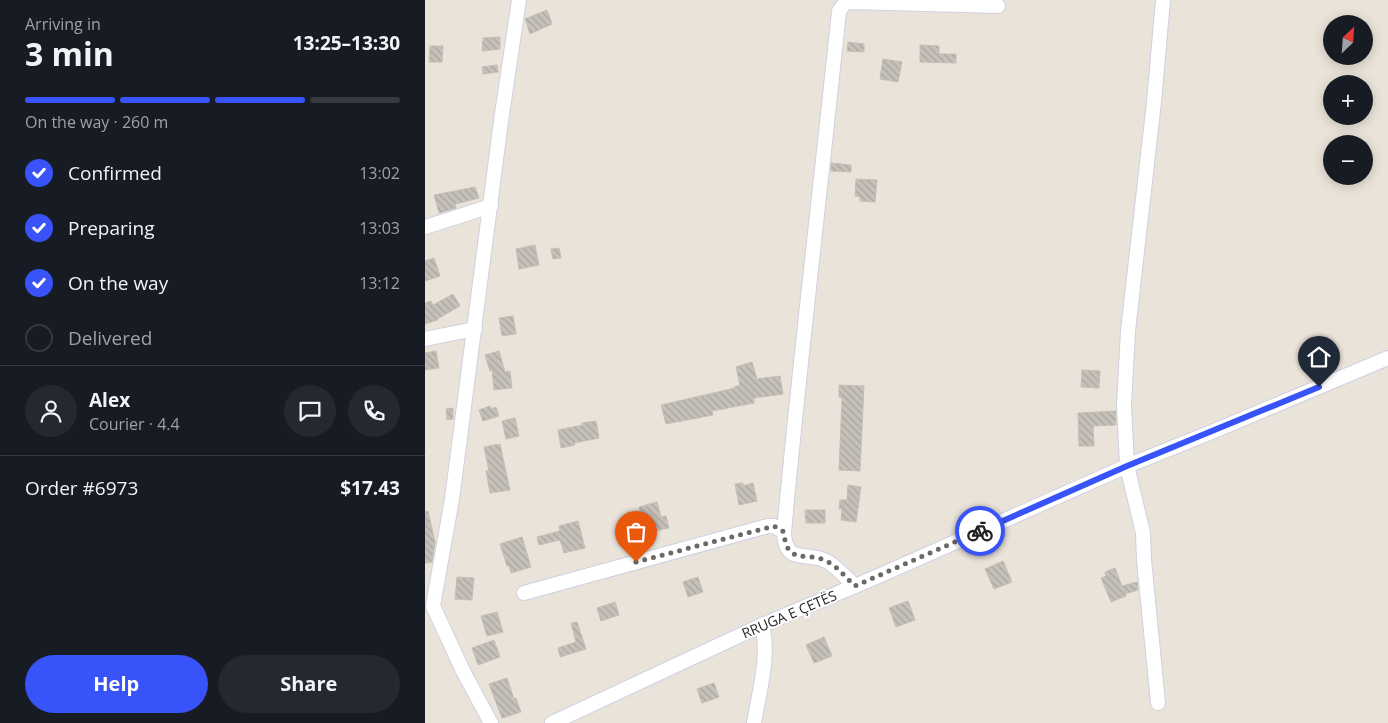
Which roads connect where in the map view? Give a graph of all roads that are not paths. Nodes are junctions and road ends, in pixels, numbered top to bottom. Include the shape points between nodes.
1 (519, 0) edge
2 (1163, 0) edge
3 (998, 6) dead end
4 (491, 206) junction
5 (425, 227) edge
6 (475, 329) junction
7 (425, 339) edge
8 (1388, 358) edge
9 (1127, 466) junction
10 (784, 532) junction
11 (425, 585) edge
12 (855, 586) junction
13 (524, 593) dead end
14 (433, 606) junction
15 (762, 625) junction
16 (1159, 703) dead end
17 (491, 723) edge
18 (552, 723) edge
19 (754, 723) edge

1 - 4 street
2 - 9 street via 1128,331 1124,405
3 - 10 street via 850,2 839,11
4 - 5 street
4 - 6 street
6 - 7 street
6 - 14 street via 452,499
8 - 9 street, RRUGA E ÇETËS
9 - 12 street, RRUGA E ÇETËS
9 - 16 street via 1143,533
10 - 12 street via 786,546 791,552 827,561
10 - 13 street via 768,526
11 - 14 street
12 - 15 street, RRUGA E ÇETËS
14 - 17 street
15 - 18 street, RRUGA E ÇETËS
15 - 19 street via 766,640

